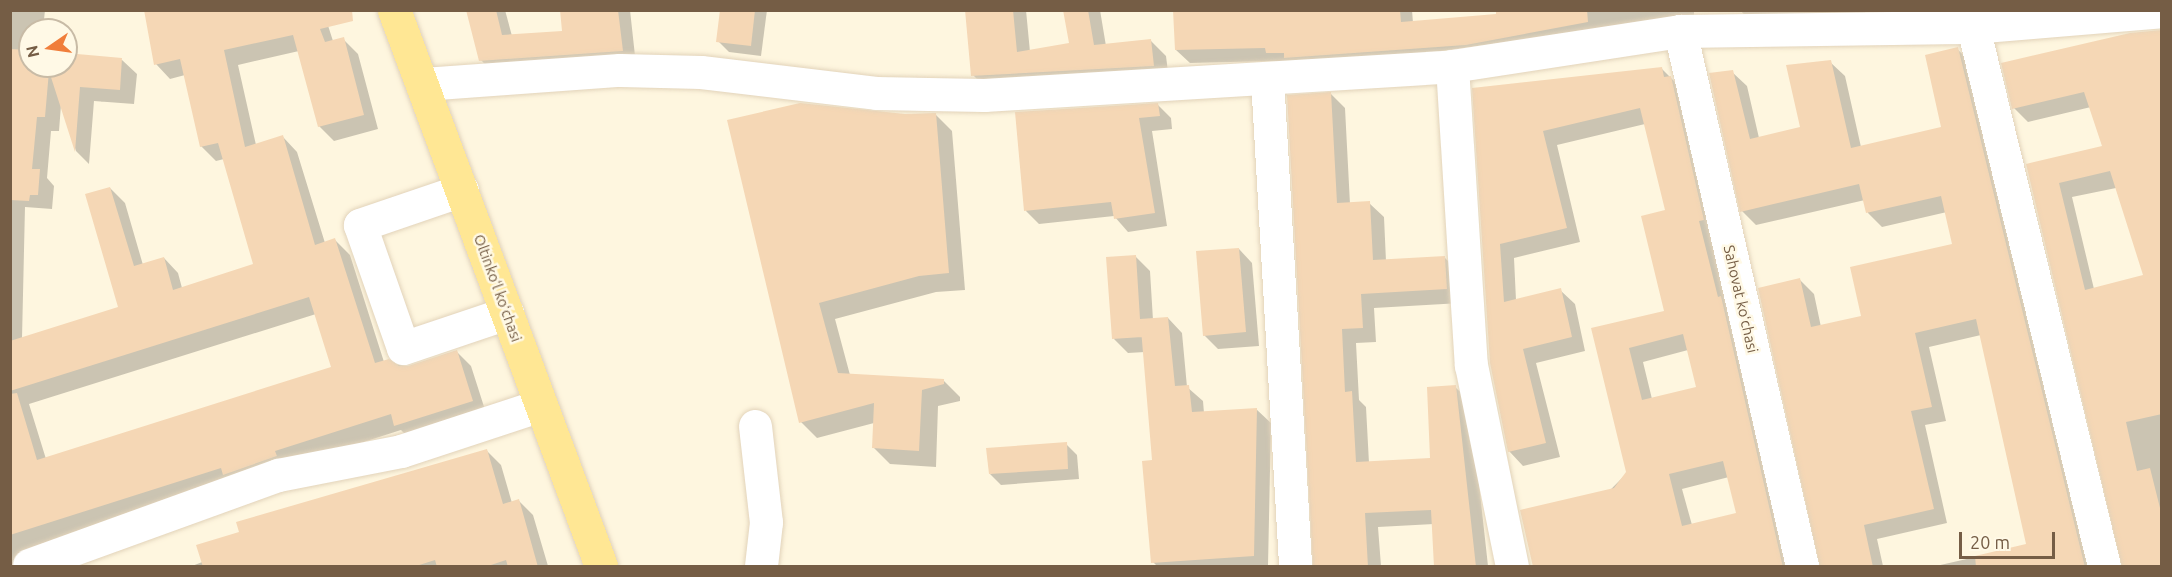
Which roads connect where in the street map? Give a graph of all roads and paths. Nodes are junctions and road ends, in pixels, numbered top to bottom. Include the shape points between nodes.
1 (394, 10) edge
2 (2162, 11) edge
3 (1716, 20) edge
4 (1972, 27) junction
5 (1680, 31) junction
6 (1452, 66) junction
7 (1267, 78) junction
8 (423, 84) junction
9 (462, 190) junction
10 (507, 313) junction
11 (541, 405) junction
12 (754, 426) dead end
13 (602, 564) edge
14 (29, 565) dead end
15 (761, 567) edge
16 (1294, 567) edge
17 (1512, 567) edge
18 (1802, 567) edge
19 (2104, 567) edge

1 - 8 main road, Oltinkoʻl koʻchasi
2 - 4 street
3 - 4 street
3 - 5 street
4 - 19 street
5 - 6 street
5 - 18 street, Sahovat koʻchasi
6 - 7 street
6 - 17 street via 1471,365
7 - 8 street via 984,95 876,93 701,72 620,70
7 - 16 street
8 - 9 main road, Oltinkoʻl koʻchasi
9 - 10 main road, Oltinkoʻl koʻchasi
9 - 10 street via 360,225 403,348
10 - 11 main road, Oltinkoʻl koʻchasi
11 - 13 main road, Oltinkoʻl koʻchasi
11 - 14 street via 401,451 278,475
12 - 15 street via 766,522

